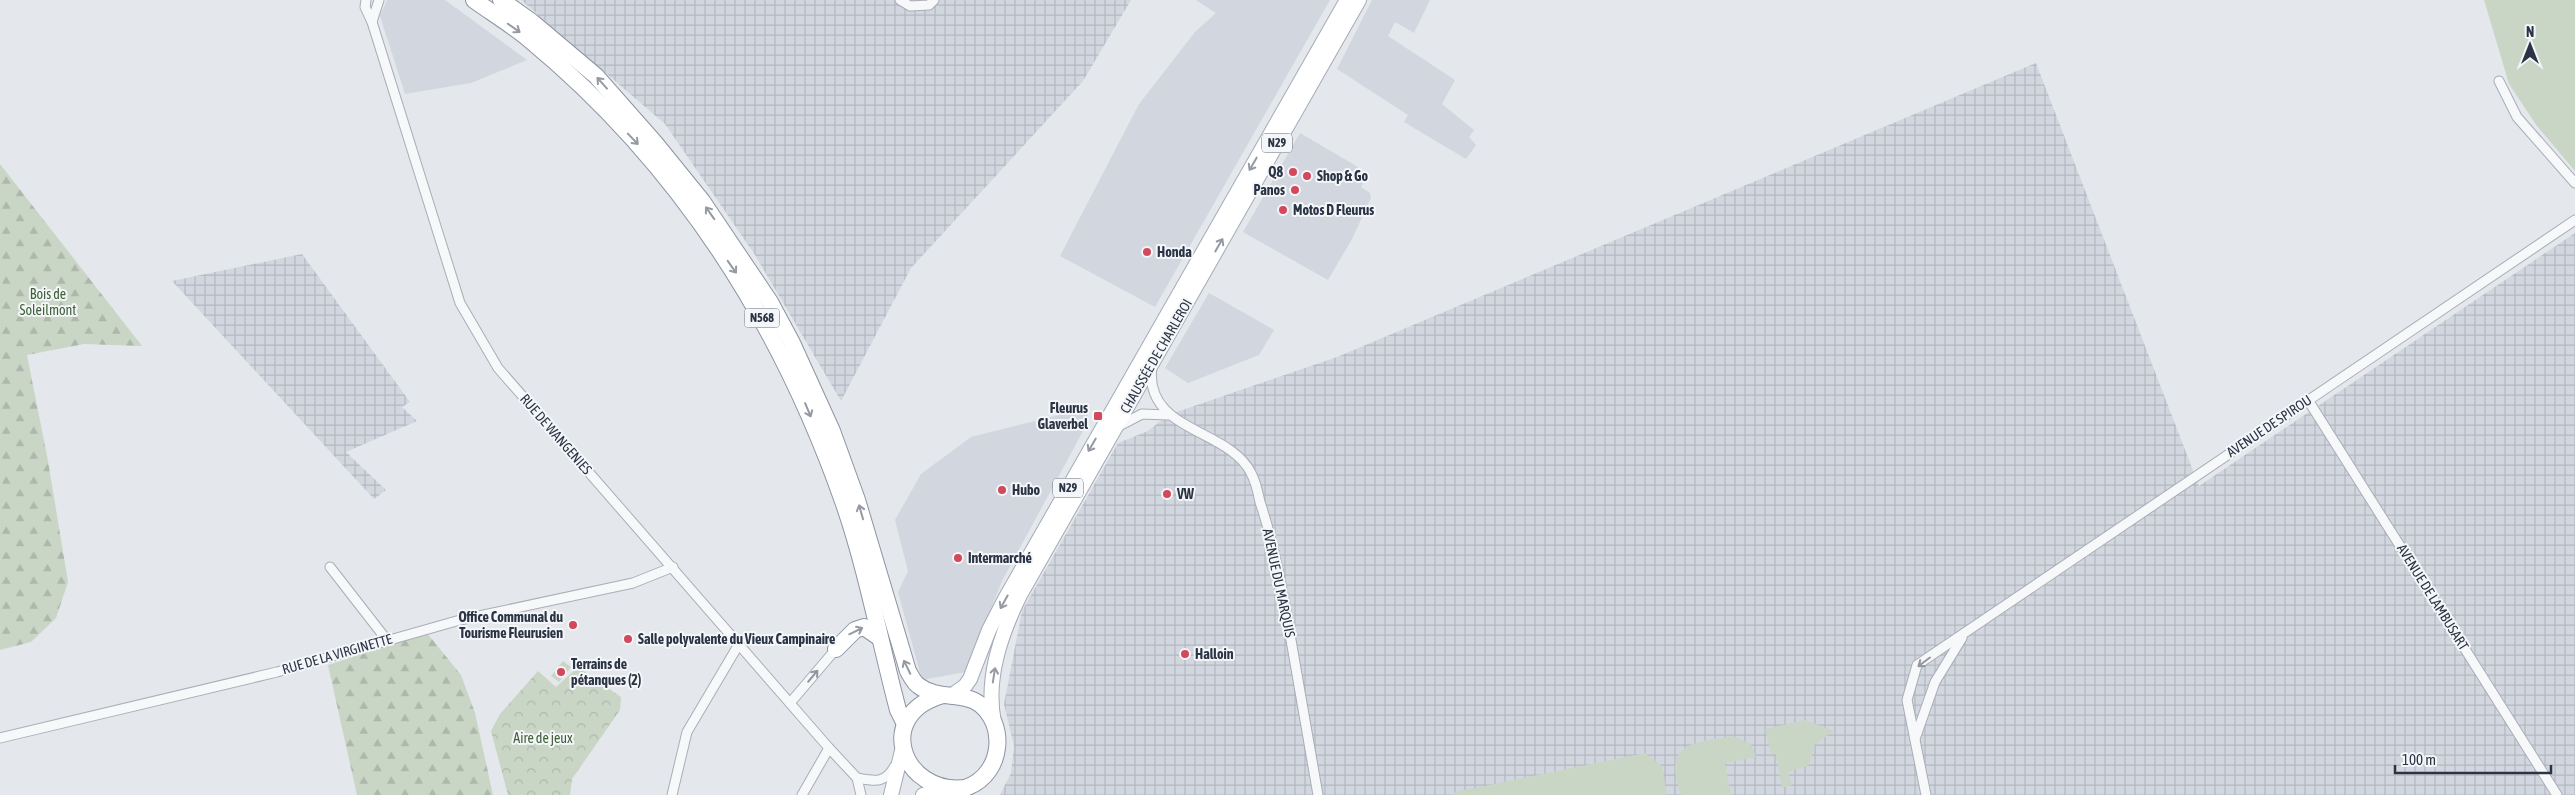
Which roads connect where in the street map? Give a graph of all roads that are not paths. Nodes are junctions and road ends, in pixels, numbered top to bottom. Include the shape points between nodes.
1 (366, 0) edge
2 (474, 0) edge
3 (501, 0) edge
4 (900, 0) edge
5 (934, 0) edge
6 (1346, 0) edge
7 (1359, 0) edge
8 (377, 4) edge
9 (372, 22) junction
10 (2499, 81) dead end
11 (2575, 183) edge
12 (1240, 198) junction
13 (2575, 220) edge
14 (1191, 284) junction
15 (1153, 361) junction
16 (2308, 400) junction
17 (1168, 414) junction
18 (1112, 434) junction
19 (330, 567) dead end
20 (673, 567) junction
21 (1964, 634) junction
22 (880, 638) junction
23 (386, 639) junction
24 (739, 644) junction
25 (836, 649) joint
26 (948, 695) junction
27 (790, 703) junction
28 (905, 724) junction
29 (994, 724) junction
30 (0, 738) edge
31 (1914, 739) junction
32 (829, 748) junction
33 (902, 751) junction
34 (988, 771) junction
35 (857, 778) junction
36 (945, 792) edge
37 (672, 795) edge
38 (802, 795) edge
39 (862, 795) edge
40 (891, 795) edge
41 (923, 795) edge
42 (985, 795) edge
43 (1318, 795) edge
44 (1926, 795) edge
45 (2557, 795) edge

1 - 8 street, RUE DE WANGENIES
1 - 9 street, RUE DE WANGENIES via 365,7
2 -> 22 highway, N568 via 529,39 589,93 646,152 736,272 779,348 819,436 844,506
26 -> 3 highway, N568 via 918,686 908,671 857,500 832,431 792,343 746,264 696,194 596,76
4 - 5 street via 910,6 929,4
6 -> 12 main road, CHAUSSÉE DE CHARLEROI / N29
7 - 12 main road, CHAUSSÉE DE CHARLEROI / N29
8 - 9 street, RUE DE WANGENIES
9 - 20 street, RUE DE WANGENIES via 460,303 498,368
10 - 11 street via 2517,117
12 - 14 main road, CHAUSSÉE DE CHARLEROI / N29
13 - 16 street, AVENUE DE SPIROU
14 - 15 main road, CHAUSSÉE DE CHARLEROI / N29
14 -> 26 main road, CHAUSSÉE DE CHARLEROI / N29 via 1005,599 970,679 965,686
15 - 17 street, AVENUE DU MARQUIS via 1152,384
15 - 18 main road, CHAUSSÉE DE CHARLEROI / N29
16 - 21 street, AVENUE DE SPIROU
16 - 45 street, AVENUE DE LAMBUSART
17 - 18 street via 1142,414 1120,425
17 - 43 street, AVENUE DU MARQUIS via 1224,447 1243,461 1252,473 1275,550
29 -> 18 main road, CHAUSSÉE DE CHARLEROI / N29 via 991,692 1007,624 1026,583
19 - 23 street
20 - 23 street, RUE DE LA VIRGINETTE via 633,583
20 - 24 street, RUE DE WANGENIES
21 - 31 street, AVENUE DE SPIROU via 1935,682
21 -> 31 street, AVENUE DE SPIROU via 1917,665 1907,700
25 -> 22 highway via 855,630 864,628
22 - 28 highway, N568 via 898,710
23 - 30 street, RUE DE LA VIRGINETTE via 277,672
24 - 27 street, RUE DE WANGENIES
24 - 37 street via 687,732
27 -> 25 street
26 - 28 highway via 920,704
26 - 29 highway via 964,696 982,707
27 - 32 street, RUE DE WANGENIES
28 - 33 highway
29 - 34 highway via 998,748
31 - 44 street, AVENUE DE SPIROU
32 - 35 street, RUE DE WANGENIES
32 - 38 street
33 - 35 street via 889,777 878,782
33 - 36 highway via 918,779
33 - 40 main road
34 - 36 highway via 970,786
34 - 42 highway
35 - 39 street
36 - 41 main road

